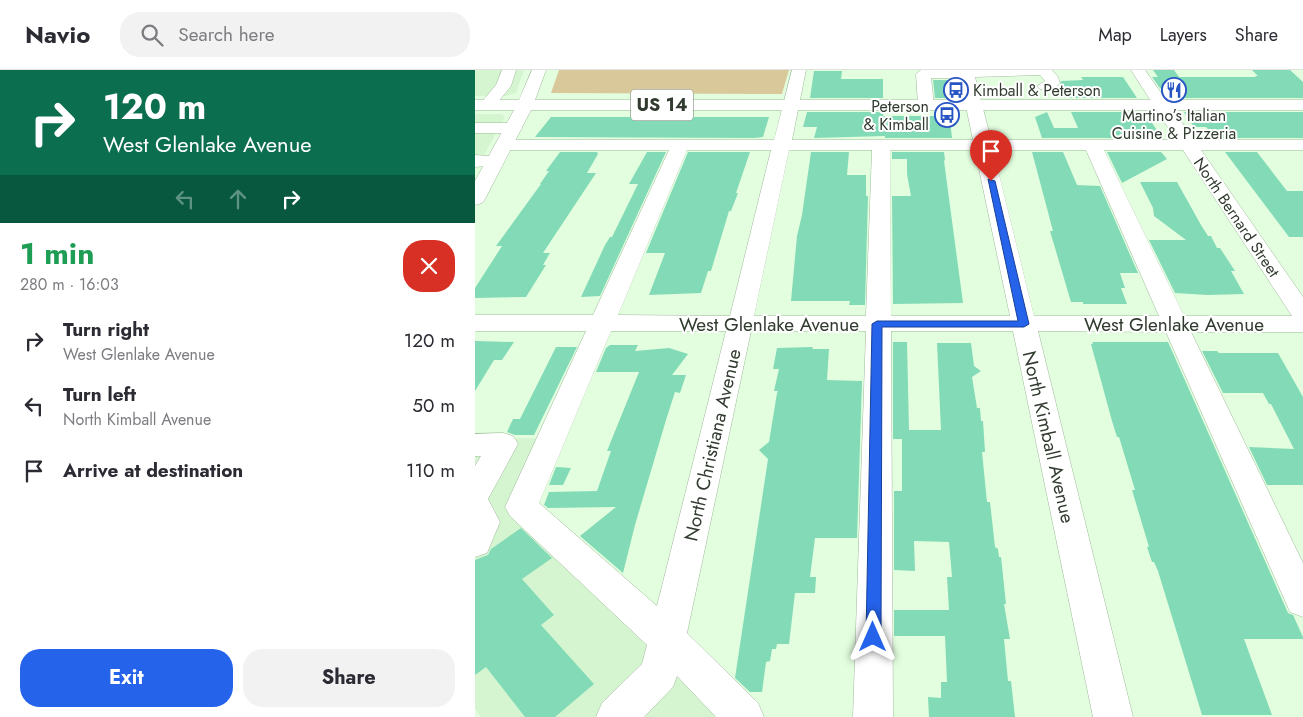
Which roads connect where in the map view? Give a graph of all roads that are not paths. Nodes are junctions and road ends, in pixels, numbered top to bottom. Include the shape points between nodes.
1 (509, 70) edge
2 (539, 70) edge
3 (799, 70) edge
4 (1138, 70) edge
5 (1043, 75) edge
6 (969, 84) edge
7 (481, 105) edge
8 (525, 105) junction
9 (791, 105) junction
10 (926, 105) junction
11 (1053, 105) junction
12 (1162, 105) junction
13 (1303, 105) edge
14 (513, 128) junction
15 (479, 132) edge
16 (1246, 135) dead end
17 (1185, 140) junction
18 (681, 144) junction
19 (781, 144) junction
20 (881, 144) junction
21 (983, 144) junction
22 (1092, 144) junction
23 (504, 145) junction
24 (1300, 148) edge
25 (475, 161) edge
26 (495, 162) junction
27 (475, 199) edge
28 (1303, 315) edge
29 (475, 323) edge
30 (603, 323) junction
31 (740, 324) junction
32 (877, 324) junction
33 (1024, 324) junction
34 (1175, 324) junction
35 (1303, 324) edge
36 (475, 445) edge
37 (475, 494) edge
38 (475, 505) edge
39 (475, 543) edge
40 (1303, 601) edge
41 (668, 640) junction
42 (616, 717) edge
43 (744, 717) edge
44 (873, 717) edge
45 (1113, 717) edge

1 - 7 street via 503,86
2 - 8 street
3 - 9 street, North Christiana Avenue
4 - 12 street, North Bernard Street
5 - 6 street
5 - 11 street
6 - 10 street, US 14
6 - 10 street via 923,74
6 - 11 street, US 14
6 - 21 street, North Kimball Avenue
7 - 8 street, US 14
8 - 9 street, US 14
8 - 14 street
9 - 10 street, US 14
9 - 19 street, North Christiana Avenue
11 - 12 street, US 14
12 - 13 street, US 14
12 - 17 street, North Bernard Street
14 - 15 street
14 - 23 street
16 - 17 street
17 - 22 street
17 - 24 street
17 - 28 street, North Bernard Street
18 - 19 street
18 - 23 street
18 - 30 street
19 - 20 street via 825,137
19 - 31 street, North Christiana Avenue
20 - 21 street
20 - 32 street
21 - 22 street
21 - 33 street, North Kimball Avenue
22 - 34 street
23 - 26 street
25 - 26 street
26 - 27 street
29 - 30 street, West Glenlake Avenue
30 - 31 street, West Glenlake Avenue
30 - 41 street via 521,507
31 - 32 street, West Glenlake Avenue
31 - 41 street, North Christiana Avenue
32 - 33 street, West Glenlake Avenue
32 - 44 street
33 - 34 street, West Glenlake Avenue
33 - 45 street, North Kimball Avenue
34 - 35 street, West Glenlake Avenue
34 - 40 street
36 - 37 street via 503,444
38 - 39 street via 484,522
41 - 42 street, North Christiana Avenue via 659,674
41 - 43 street

